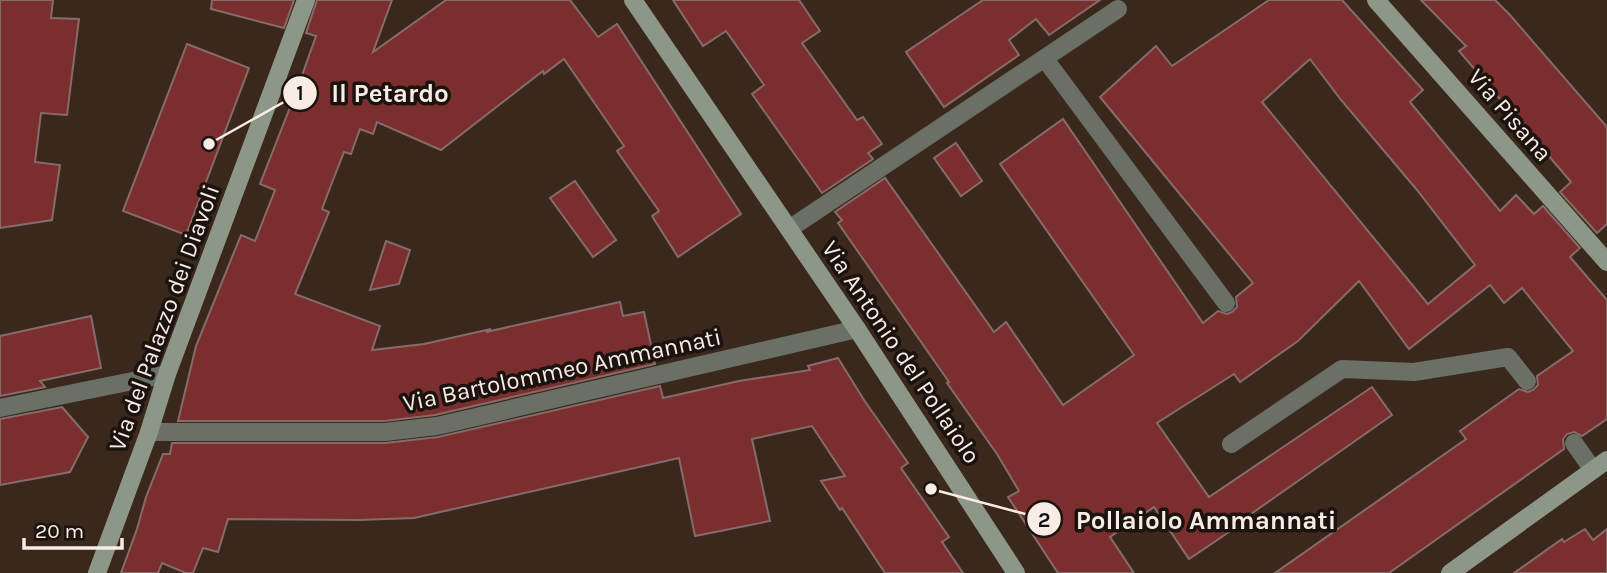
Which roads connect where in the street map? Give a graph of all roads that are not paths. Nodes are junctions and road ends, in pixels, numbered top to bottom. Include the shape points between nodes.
1 (306, 0) edge
2 (633, 0) edge
3 (1376, 0) edge
4 (1116, 5) edge
5 (1045, 59) junction
6 (789, 229) junction
7 (1607, 262) edge
8 (1226, 303) dead end
9 (857, 330) junction
10 (167, 374) junction
11 (1527, 381) dead end
12 (0, 408) edge
13 (149, 432) junction
14 (1574, 443) dead end
15 (1231, 444) dead end
16 (1600, 465) edge
17 (97, 573) edge
18 (1016, 573) edge
19 (1450, 573) edge

1 - 10 street, Via del Palazzo dei Diavoli
2 - 6 street, Via Antonio del Pollaiolo
3 - 7 street, Via Pisana
4 - 5 street, Via Antonio del Pollaiolo
5 - 6 street, Via Antonio del Pollaiolo
5 - 8 street
6 - 9 street, Via Antonio del Pollaiolo
9 - 13 street, Via Bartolommeo Ammannati via 437,426 385,432
9 - 18 street, Via Antonio del Pollaiolo
10 - 12 street
10 - 13 street, Via del Palazzo dei Diavoli
11 - 15 street via 1508,356 1414,372 1342,369
13 - 17 street, Via del Palazzo dei Diavoli
14 - 16 street
16 - 19 street

